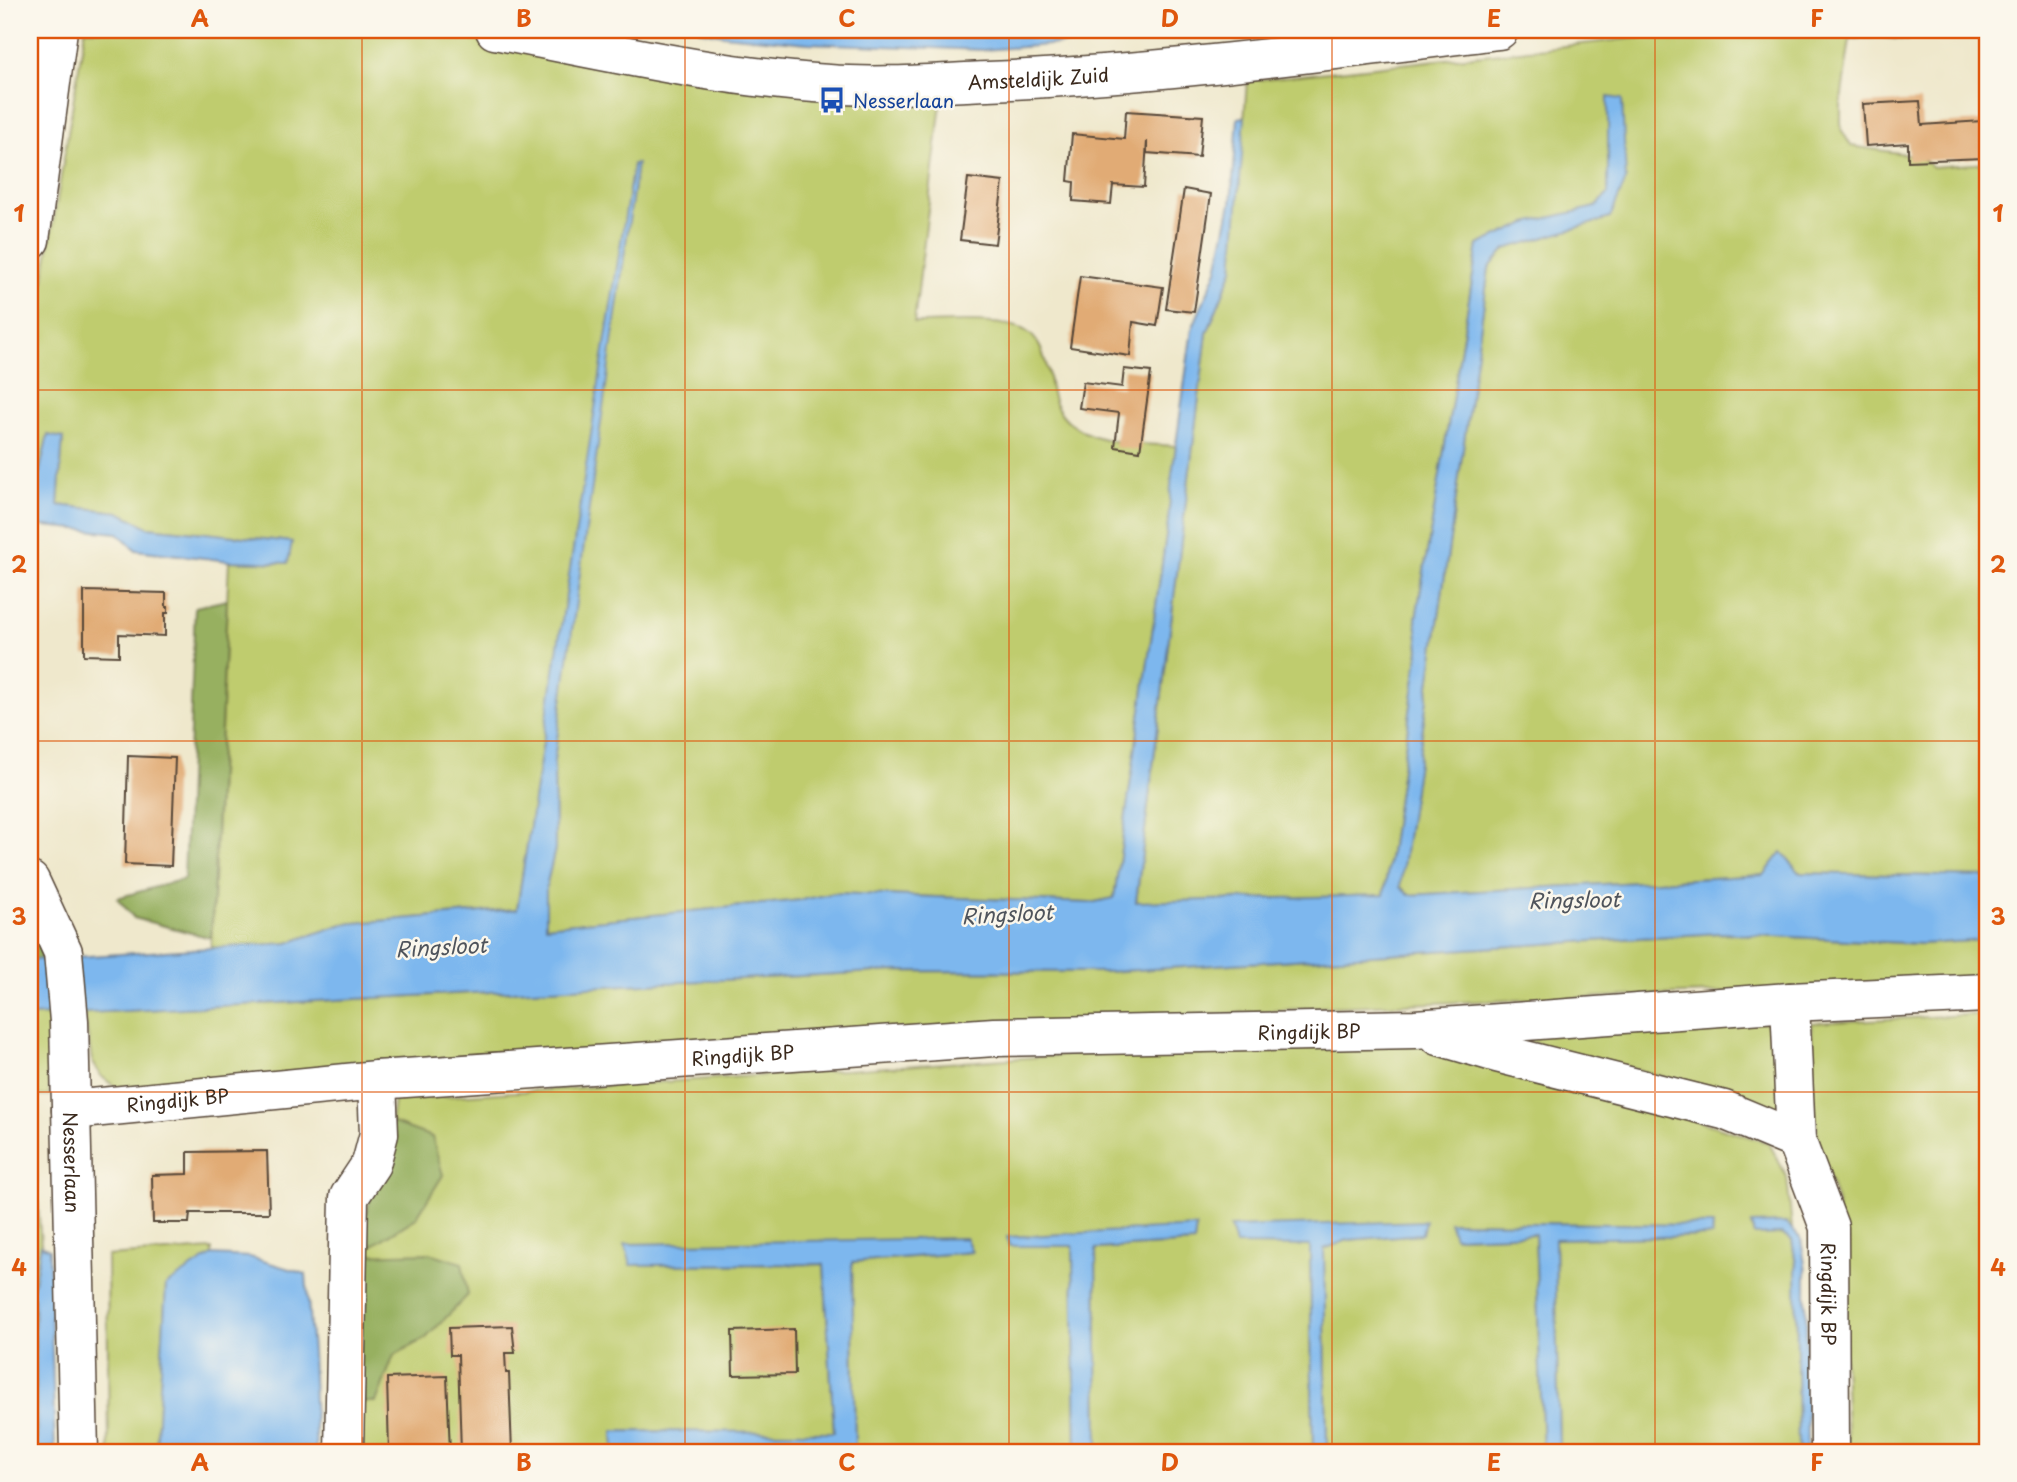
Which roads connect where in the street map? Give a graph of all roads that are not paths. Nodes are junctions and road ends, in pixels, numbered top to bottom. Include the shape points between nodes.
1 (58, 30) edge
2 (495, 30) edge
3 (1499, 30) edge
4 (30, 240) edge
5 (30, 881) edge
6 (1987, 993) edge
7 (1790, 1002) junction
8 (1415, 1029) junction
9 (377, 1080) junction
10 (71, 1110) junction
11 (1796, 1140) junction
12 (79, 1452) edge
13 (344, 1452) edge
14 (1830, 1452) edge

1 - 4 street
2 - 3 street, Amsteldijk Zuid via 692,68 845,84 1072,77
5 - 10 street, Nesserlaan via 63,952
6 - 7 street, Ringdijk BP
7 - 8 street, Ringdijk BP
7 - 11 street, Ringdijk BP
8 - 9 street, Ringdijk BP via 995,1037
8 - 11 street, Ringdijk BP via 1724,1110
9 - 10 street, Ringdijk BP
9 - 13 street via 379,1134 371,1164 349,1197
10 - 12 street, Nesserlaan
11 - 14 street, Ringdijk BP via 1829,1227

